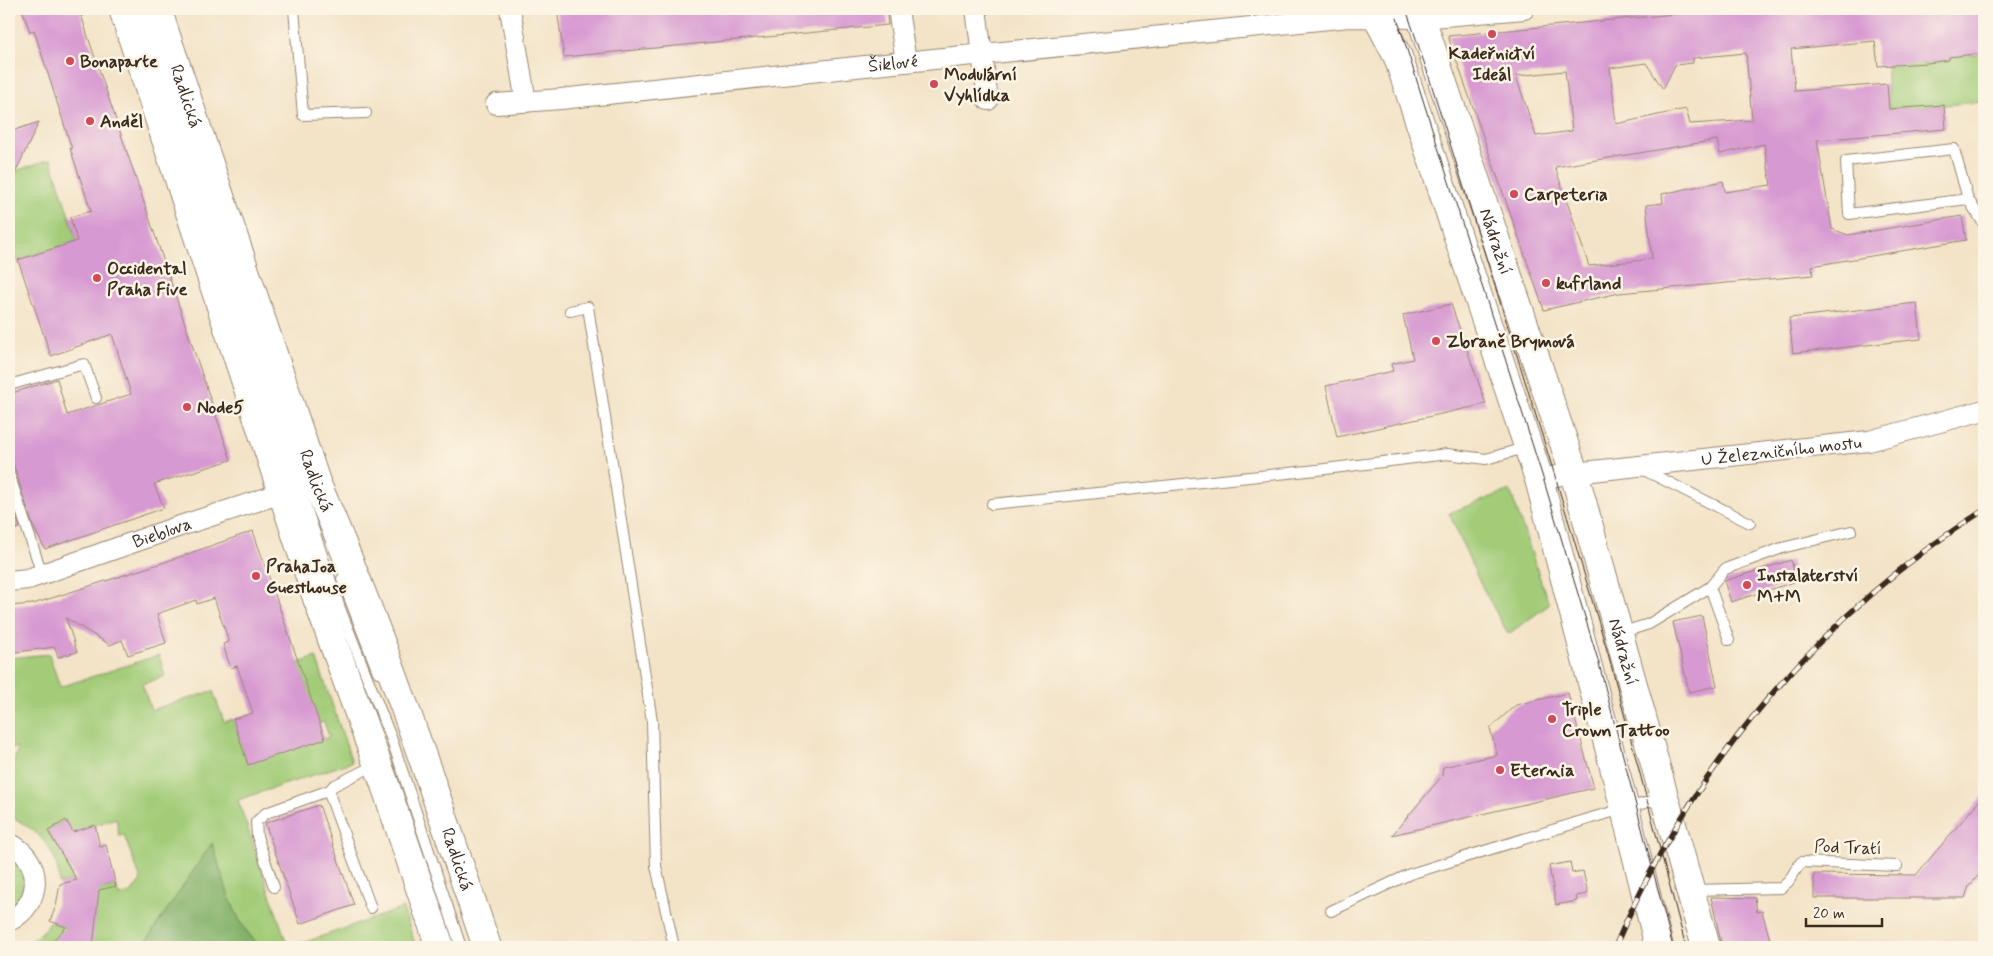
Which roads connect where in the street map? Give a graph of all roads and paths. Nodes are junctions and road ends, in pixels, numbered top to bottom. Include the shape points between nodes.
1 (123, 9) edge
2 (138, 9) edge
3 (150, 9) edge
4 (157, 9) edge
5 (294, 9) edge
6 (510, 9) edge
7 (898, 9) edge
8 (976, 9) edge
9 (1524, 9) edge
10 (1397, 13) edge
11 (982, 54) junction
12 (906, 62) junction
13 (988, 100) dead end
14 (526, 102) junction
15 (496, 104) dead end
16 (366, 113) dead end
17 (1968, 199) junction
18 (1984, 224) edge
19 (570, 311) dead end
20 (9, 386) edge
21 (96, 398) dead end
22 (1984, 410) edge
23 (1527, 443) junction
24 (1636, 467) junction
25 (1574, 472) junction
26 (9, 474) edge
27 (1539, 479) junction
28 (302, 487) junction
29 (992, 504) dead end
30 (1750, 523) dead end
31 (1851, 531) dead end
32 (329, 540) dead end
33 (338, 568) dead end
34 (42, 574) junction
35 (9, 581) edge
36 (1710, 587) junction
37 (1619, 633) junction
38 (1729, 640) dead end
39 (383, 684) dead end
40 (378, 764) junction
41 (330, 790) junction
42 (1665, 798) junction
43 (1625, 808) junction
44 (9, 843) edge
45 (1897, 866) dead end
46 (274, 887) dead end
47 (1691, 890) junction
48 (371, 908) dead end
49 (1331, 910) dead end
50 (9, 921) edge
51 (440, 947) edge
52 (461, 947) edge
53 (487, 947) edge
54 (674, 947) edge
55 (1659, 947) edge
56 (1706, 947) edge

1 - 28 main road, Radlická
2 - 28 lane
3 - 28 lane
4 - 28 main road, Radlická
5 - 16 lane via 303,114
6 - 14 street
7 - 12 street
8 - 11 street
9 - 10 street, Šiklové
10 - 11 street, Šiklové
10 - 23 main road, Nádražní via 1398,57
10 - 25 main road, Nádražní
11 - 12 street, Šiklové
11 - 13 street
12 - 14 street, Šiklové
14 - 15 street, Šiklové
17 - 17 lane via 1849,214 1846,161 1954,149
17 - 18 lane
19 - 54 lane via 588,308 652,721 656,866
20 - 21 lane via 84,364
22 - 24 street, U Železničního mostu via 1869,441
23 - 27 main road, Nádražní
23 - 29 lane via 1514,451 1486,459 1447,454
24 - 25 street, U Železničního mostu
24 - 30 lane
25 - 27 street
25 - 37 main road, Nádražní
26 - 34 lane
27 - 43 main road, Nádražní
28 - 32 lane
28 - 34 street, Bieblova
28 - 40 main road, Radlická via 318,601
28 - 52 lane via 341,611 392,740
28 - 53 main road, Radlická via 338,534 422,754
31 - 36 lane via 1782,548 1725,569
33 - 39 lane
34 - 35 street, Bieblova
36 - 37 lane via 1649,624
36 - 38 lane
37 - 42 main road, Nádražní
40 - 41 lane
40 - 51 main road, Radlická
41 - 46 lane via 266,813 256,822 257,836
41 - 48 lane
42 - 43 lane
42 - 47 main road, Nádražní
43 - 49 lane via 1410,874
43 - 55 main road, Nádražní
44 - 50 street via 24,853 32,864 34,890 28,904
45 - 47 lane, Pod Tratí via 1801,862 1781,888
47 - 56 main road, Nádražní

